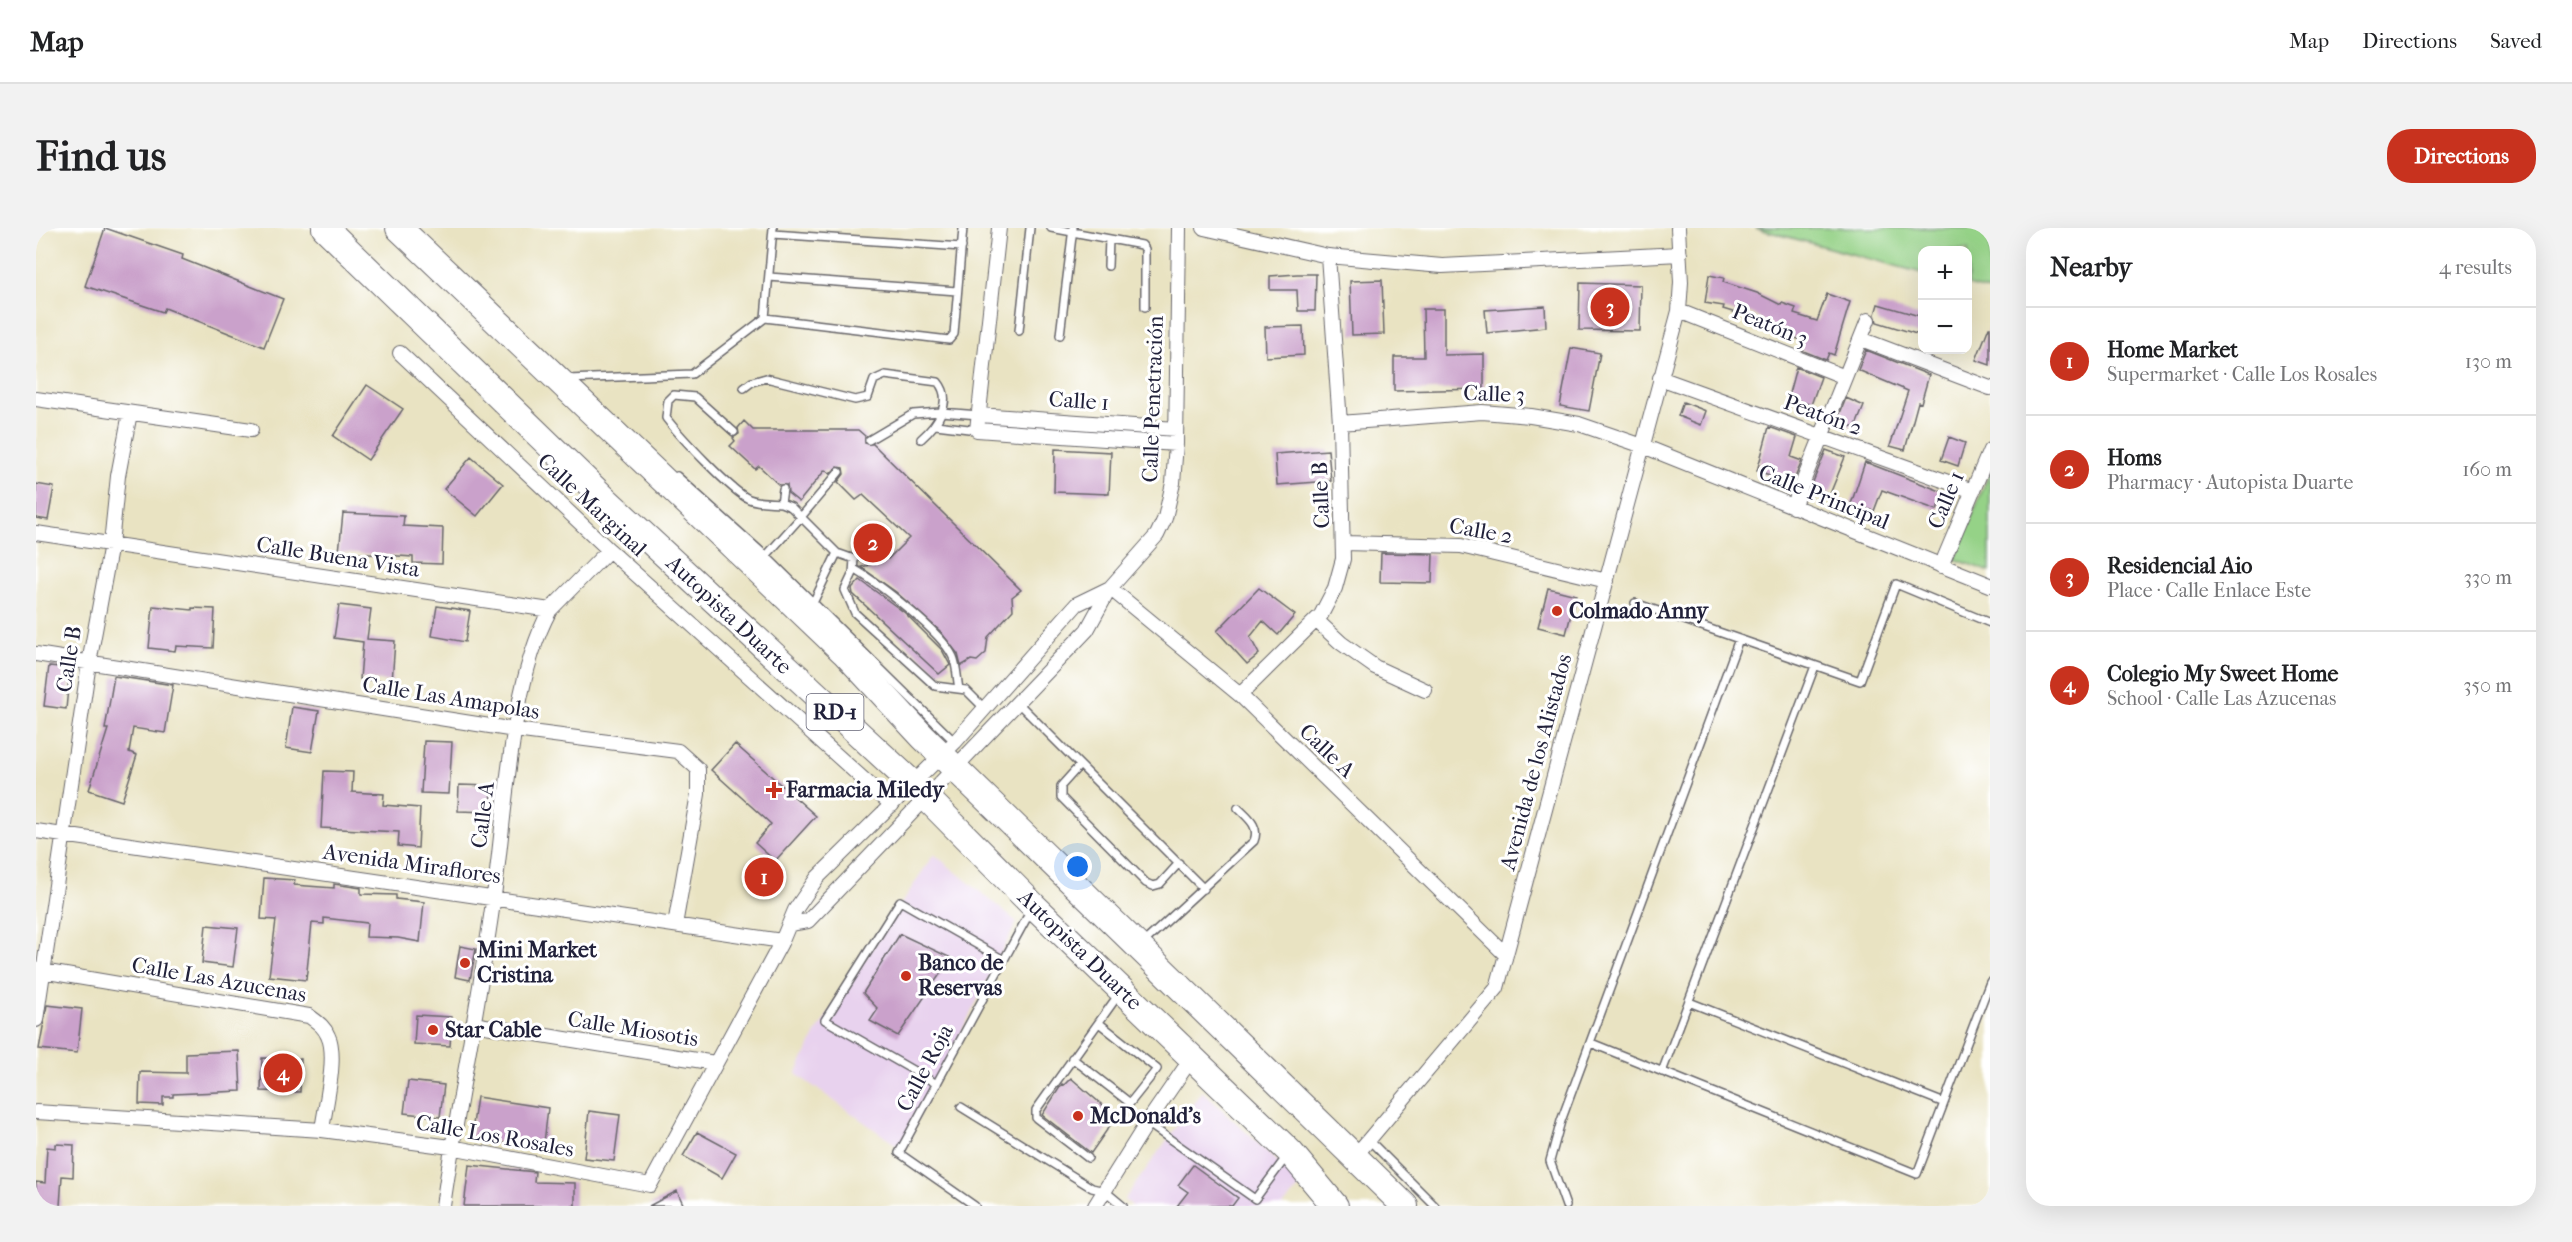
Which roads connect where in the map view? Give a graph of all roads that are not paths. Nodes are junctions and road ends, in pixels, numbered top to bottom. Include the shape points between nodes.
1 (325, 228) edge
2 (399, 228) edge
3 (963, 228) edge
4 (999, 228) edge
5 (1030, 228) edge
6 (1051, 228) edge
7 (1179, 228) edge
8 (1204, 228) edge
9 (1278, 228) edge
10 (1678, 228) edge
11 (1073, 230) edge
12 (773, 231) edge
13 (1109, 238) junction
14 (1275, 242) junction
15 (962, 247) junction
16 (1680, 254) junction
17 (1328, 256) junction
18 (1108, 266) dead end
19 (769, 277) junction
20 (957, 291) junction
21 (1146, 307) dead end
22 (1679, 311) junction
23 (765, 318) junction
24 (1868, 320) dead end
25 (1019, 331) dead end
26 (1060, 335) dead end
27 (1861, 339) junction
28 (400, 353) dead end
29 (1845, 377) junction
30 (1659, 378) junction
31 (559, 379) junction
32 (744, 388) dead end
33 (1990, 388) edge
34 (36, 399) edge
35 (941, 412) junction
36 (130, 413) junction
37 (979, 415) junction
38 (1340, 423) junction
39 (936, 425) junction
40 (1176, 429) junction
41 (251, 430) dead end
42 (977, 430) junction
43 (734, 432) dead end
44 (1820, 436) junction
45 (921, 439) dead end
46 (869, 440) dead end
47 (1176, 444) junction
48 (1643, 446) junction
49 (1990, 450) edge
50 (671, 470) dead end
51 (839, 472) dead end
52 (783, 489) dead end
53 (1973, 491) junction
54 (781, 502) junction
55 (1794, 507) junction
56 (801, 517) junction
57 (36, 533) edge
58 (1344, 543) junction
59 (111, 544) junction
60 (609, 550) junction
61 (837, 553) junction
62 (766, 556) junction
63 (1941, 566) junction
64 (854, 569) junction
65 (1607, 581) junction
66 (1990, 585) edge
67 (1110, 588) junction
68 (813, 603) junction
69 (1635, 603) dead end
70 (550, 610) junction
71 (1316, 620) junction
72 (1990, 623) edge
73 (1739, 639) junction
74 (36, 654) edge
75 (89, 663) junction
76 (1815, 666) junction
77 (959, 689) junction
78 (1425, 690) dead end
79 (1240, 695) junction
80 (1018, 703) junction
81 (984, 708) junction
82 (515, 730) junction
83 (951, 755) junction
84 (1079, 766) junction
85 (920, 791) junction
86 (892, 805) junction
87 (1238, 808) dead end
88 (36, 831) edge
89 (64, 835) junction
90 (1179, 863) junction
91 (1204, 889) junction
92 (494, 897) junction
93 (1033, 906) junction
94 (790, 924) junction
95 (675, 925) junction
96 (783, 941) junction
97 (1138, 948) junction
98 (1506, 955) junction
99 (1004, 960) junction
100 (40, 971) edge
101 (1990, 982) edge
102 (1122, 990) junction
103 (1689, 1002) junction
104 (36, 1020) edge
105 (1099, 1023) junction
106 (473, 1024) junction
107 (1591, 1043) junction
108 (1072, 1058) junction
109 (1191, 1059) junction
110 (715, 1063) junction
111 (1662, 1072) junction
112 (937, 1084) junction
113 (1942, 1102) junction
114 (961, 1107) dead end
115 (36, 1112) edge
116 (1147, 1123) junction
117 (322, 1130) junction
118 (451, 1147) junction
119 (1362, 1148) junction
120 (1290, 1152) junction
121 (1088, 1158) dead end
122 (1105, 1191) junction
123 (443, 1206) edge
124 (975, 1206) edge
125 (1095, 1206) edge
126 (1123, 1206) edge
127 (1334, 1206) edge
128 (1405, 1206) edge
129 (1435, 1206) edge
130 (1566, 1206) edge

1 - 85 highway, Autopista Duarte / RD-1 via 605,500
2 - 31 highway, Autopista Duarte / RD-1
3 - 15 lane
4 - 37 street
5 - 25 lane
6 - 11 lane
7 - 40 street, Calle Penetración
8 - 14 street
9 - 14 street
10 - 16 street, Avenida de los Alistados
11 - 13 lane
11 - 26 lane
12 - 15 lane
12 - 19 lane
13 - 18 lane
13 - 21 lane via 1142,244 1145,249
14 - 17 street
15 - 20 lane
16 - 17 street via 1442,266
16 - 22 street, Avenida de los Alistados
17 - 38 street, Calle B
19 - 20 lane
19 - 23 lane
20 - 23 lane via 954,334 949,340
22 - 29 street, Peatón 3
22 - 30 street, Avenida de los Alistados
23 - 31 lane via 692,374
24 - 27 street
27 - 29 street
27 - 33 street
28 - 60 street, Calle Marginal
29 - 44 street
30 - 44 street, Peatón 2
30 - 48 street, Avenida de los Alistados
31 - 83 highway, Autopista Duarte / RD-1 via 592,404
32 - 35 lane via 766,378 855,400 868,398 874,380 885,375 927,380 938,382 944,389
34 - 36 street
35 - 37 lane
35 - 39 lane
35 - 46 lane via 913,414
36 - 41 street
36 - 59 street, Calle B
37 - 40 street, Calle 1
37 - 42 street
38 - 48 street, Calle 3 via 1492,413 1579,424
38 - 58 street, Calle B
39 - 42 lane
39 - 45 lane
40 - 47 street, Calle Penetración
42 - 47 street
43 - 54 lane via 695,397 674,395 668,401 666,418 678,434 742,495
44 - 53 street, Peatón 2
44 - 55 street
47 - 67 street, Calle Penetración via 1165,518 1157,535
48 - 55 street, Calle Principal
48 - 65 street, Avenida de los Alistados
49 - 53 street, Calle 1
50 - 62 lane
51 - 56 lane
52 - 54 lane
53 - 63 street, Calle 1
54 - 56 lane
55 - 63 street, Calle Principal
56 - 61 lane
56 - 62 lane
57 - 59 street, Calle Buena Vista
58 - 65 street, Calle 2 via 1461,546
58 - 71 street, Calle B via 1335,588
59 - 70 street, Calle Buena Vista
59 - 75 street, Calle B
60 - 70 street
60 - 86 street, Calle Marginal
61 - 64 lane via 854,559
61 - 68 lane
62 - 68 lane
63 - 66 street, Calle Principal
64 - 77 lane via 878,583 953,656
64 - 77 lane via 845,590 855,613 935,686
65 - 98 street, Avenida de los Alistados
67 - 79 street, Calle A
67 - 80 street, Calle Penetración via 1087,630
67 - 81 street, Calle Penetración via 1077,604
68 - 83 lane
69 - 73 lane
70 - 82 street, Calle A via 538,631
71 - 78 street via 1375,667
71 - 79 street, Calle B
72 - 76 lane via 1896,584 1860,681
73 - 76 lane
73 - 107 lane
74 - 75 street, Calle Las Amapolas
75 - 82 street, Calle Las Amapolas
75 - 89 street, Calle B
76 - 103 lane
77 - 81 lane via 966,690
79 - 98 street, Calle A
80 - 83 street, Calle Penetración
80 - 84 lane
81 - 83 street, Calle Penetración
82 - 92 street, Calle A
82 - 95 street, Calle Las Amapolas via 678,751 698,770 698,794
83 - 85 street
83 - 85 street
83 - 97 highway, Autopista Duarte / RD-1
84 - 90 lane
84 - 90 lane via 1061,786 1061,797 1146,883 1160,884
85 - 86 street, Calle Los Rosales
85 - 93 highway, Autopista Duarte / RD-1
85 - 94 street via 808,921
86 - 94 street, Calle Los Rosales via 817,878
87 - 91 lane via 1255,825 1254,841
88 - 89 street, Avenida Miraflores
89 - 92 street, Avenida Miraflores
89 - 100 street, Calle B
90 - 91 lane
91 - 97 lane
92 - 95 street, Avenida Miraflores
92 - 106 street, Calle A
93 - 99 lane, Calle Roja
93 - 102 highway, Autopista Duarte / RD-1
94 - 96 street, Calle Los Rosales
95 - 96 street, Avenida Miraflores
96 - 110 street, Calle Los Rosales
97 - 119 highway, Autopista Duarte / RD-1
98 - 119 street, Avenida de los Alistados via 1497,988
99 - 112 lane, Calle Roja
99 - 112 lane via 900,901 825,1020
100 - 104 street, Calle B
100 - 117 street, Calle Las Azucenas via 309,1016 330,1038
101 - 113 lane
102 - 105 lane
102 - 109 highway, Autopista Duarte / RD-1
103 - 111 lane
103 - 113 lane
105 - 108 lane
105 - 108 lane via 1157,1069 1130,1103
106 - 110 street, Calle Miosotis
106 - 118 street, Calle A
107 - 111 lane
107 - 130 lane via 1550,1161
108 - 121 lane via 1035,1114
109 - 116 street
109 - 120 highway, Autopista Duarte / RD-1
110 - 118 street, Calle Los Rosales via 650,1185
111 - 113 lane via 1917,1174
112 - 124 lane, Calle Roja via 899,1153
114 - 122 lane via 1092,1188
115 - 117 street, Calle Los Rosales
116 - 120 lane via 1255,1199
116 - 122 street
117 - 118 street, Calle Los Rosales
118 - 123 street, Calle A
119 - 128 highway, Autopista Duarte / RD-1
119 - 129 lane
120 - 127 highway, Autopista Duarte / RD-1
122 - 125 street
122 - 126 lane

